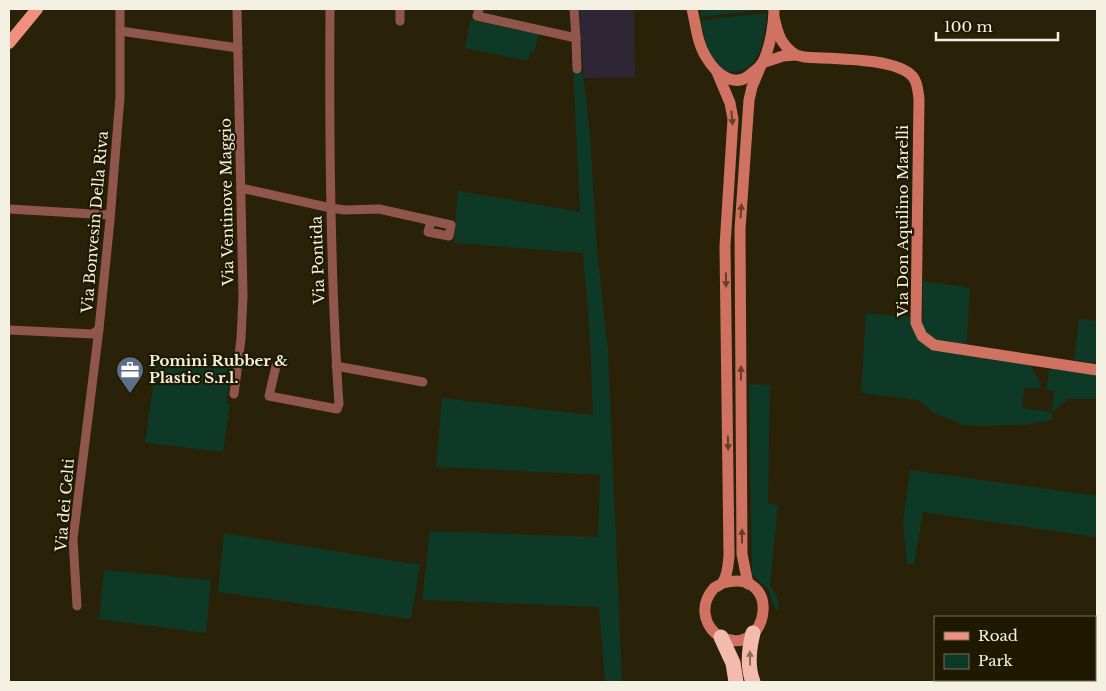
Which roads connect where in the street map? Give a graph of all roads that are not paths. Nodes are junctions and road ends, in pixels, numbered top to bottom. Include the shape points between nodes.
1 (37, 9) edge
2 (120, 9) edge
3 (237, 9) edge
4 (330, 9) edge
5 (400, 9) edge
6 (479, 9) edge
7 (574, 9) edge
8 (692, 10) edge
9 (774, 13) edge
10 (400, 21) dead end
11 (120, 31) junction
12 (576, 38) junction
13 (9, 43) edge
14 (238, 48) junction
15 (796, 55) junction
16 (762, 63) junction
17 (577, 70) dead end
18 (717, 72) junction
19 (241, 188) junction
20 (331, 208) junction
21 (9, 210) edge
22 (110, 216) junction
23 (431, 220) dead end
24 (99, 329) junction
25 (9, 330) edge
26 (276, 366) dead end
27 (336, 366) junction
28 (1097, 370) edge
29 (422, 382) dead end
30 (234, 394) dead end
31 (86, 437) joint
32 (723, 583) junction
33 (748, 584) junction
34 (77, 606) dead end
35 (753, 633) junction
36 (721, 636) junction
37 (736, 682) edge
38 (753, 682) edge

1 - 13 main road
2 - 11 street, Via Bonvesin Della Riva
3 - 14 street, Via Ventinove Maggio
4 - 20 street, Via Pontida
5 - 10 street
6 - 12 street via 477,16
7 - 12 street
8 - 18 street via 701,48
9 - 15 street via 780,40
9 - 16 street
11 - 14 street
11 - 22 street, Via Bonvesin Della Riva via 120,96
12 - 17 street
14 - 19 street, Via Ventinove Maggio
15 - 16 street, Via Don Aquilino Marelli
15 - 28 street, Via Don Aquilino Marelli via 891,64 913,77 919,99 916,323 922,336 934,345
16 - 18 street via 743,79 726,78
33 -> 16 street via 742,554 740,229 749,100
18 -> 32 street via 730,103 733,120 725,246 729,556
19 - 20 street
19 - 30 street, Via Ventinove Maggio via 242,318
20 - 23 street via 379,209
20 - 27 street, Via Pontida
21 - 22 street
22 - 24 street, Via Bonvesin Della Riva
24 - 25 street via 93,334
24 - 31 street, Via Bonvesin Della Riva
26 - 27 street, Via Pontida via 269,396 337,410
27 - 29 street
31 - 34 street, Via dei Celti via 73,539
32 - 33 street via 731,580
32 - 36 street via 714,588 705,605 708,624
33 - 35 street via 762,598 764,607 763,617
35 - 36 street via 737,640
38 -> 35 highway via 749,651
36 - 37 highway via 733,663

